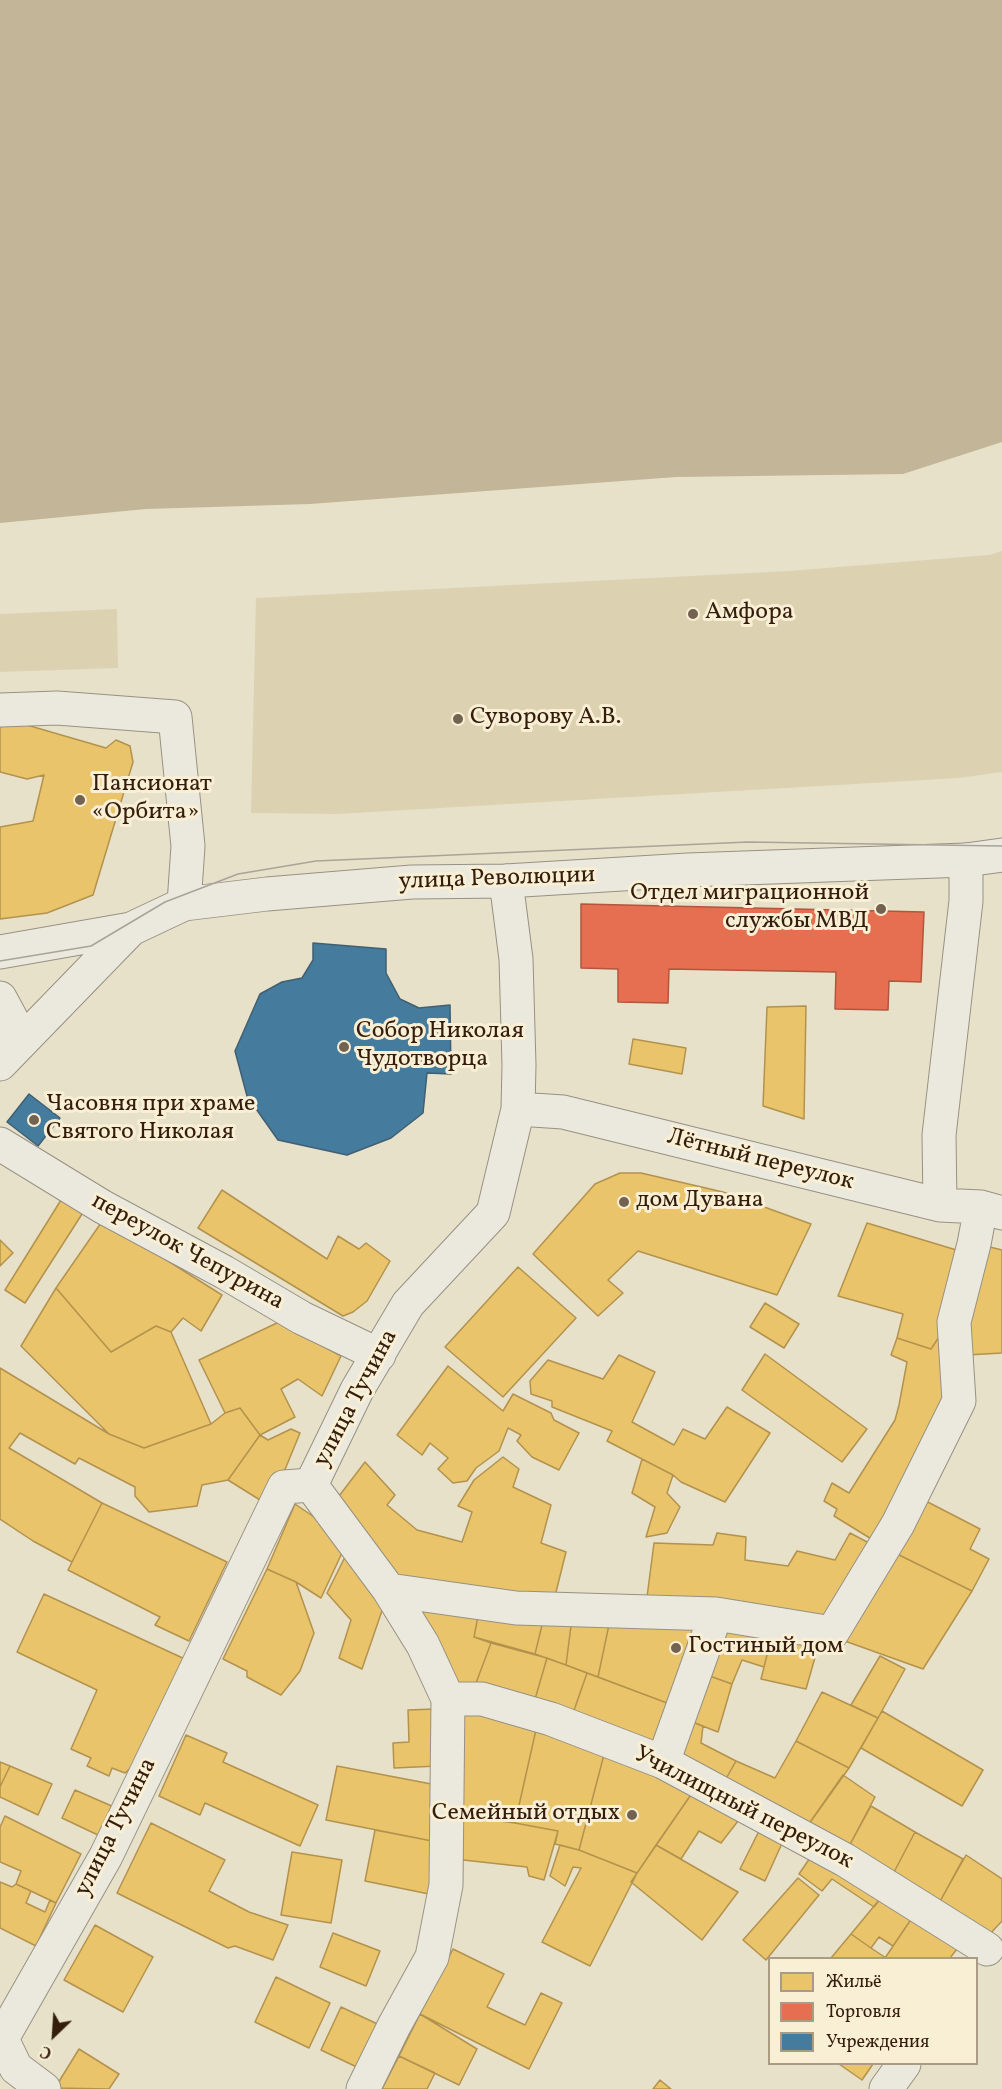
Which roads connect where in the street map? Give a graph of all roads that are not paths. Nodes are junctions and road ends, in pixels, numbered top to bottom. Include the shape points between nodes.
1 (0, 710) edge
2 (1002, 855) edge
3 (966, 860) junction
4 (506, 881) junction
5 (184, 903) junction
6 (131, 929) junction
7 (0, 952) edge
8 (0, 998) edge
9 (1, 1063) edge
10 (518, 1109) junction
11 (0, 1144) edge
12 (940, 1205) junction
13 (992, 1210) edge
14 (379, 1355) junction
15 (311, 1485) junction
16 (389, 1590) junction
17 (716, 1614) junction
18 (448, 1699) junction
19 (663, 1762) junction
20 (988, 1947) edge
21 (1, 2040) edge
22 (903, 2065) edge
23 (44, 2089) edge
24 (363, 2089) edge
25 (886, 2089) edge

1 - 5 street via 57,708 174,717 188,846
2 - 3 street, улица Революции
3 - 4 street, улица Революции
3 - 12 street via 966,901 939,1135
4 - 5 street, улица Революции via 412,882
4 - 10 street, улица Тучина via 516,959
5 - 6 street, улица Революции
6 - 7 street, улица Революции
6 - 9 street
8 - 9 street via 13,1022
10 - 12 street, Лётный переулок via 563,1112
10 - 14 street, улица Тучина via 493,1213 408,1304
11 - 14 street, переулок Чепурина via 103,1207 302,1318
12 - 13 street, Лётный переулок
13 - 17 street via 974,1244 954,1322 959,1401 898,1524 832,1633
14 - 15 street, улица Тучина via 357,1390
15 - 16 street
15 - 21 street, улица Тучина via 284,1487 106,1856
16 - 17 street via 516,1608
16 - 18 street via 423,1645
17 - 19 street
18 - 19 street, Училищный переулок via 482,1699 551,1719
18 - 24 street via 446,1885 432,1957
19 - 20 street, Училищный переулок via 845,1860
21 - 23 street via 16,2068
22 - 25 street

